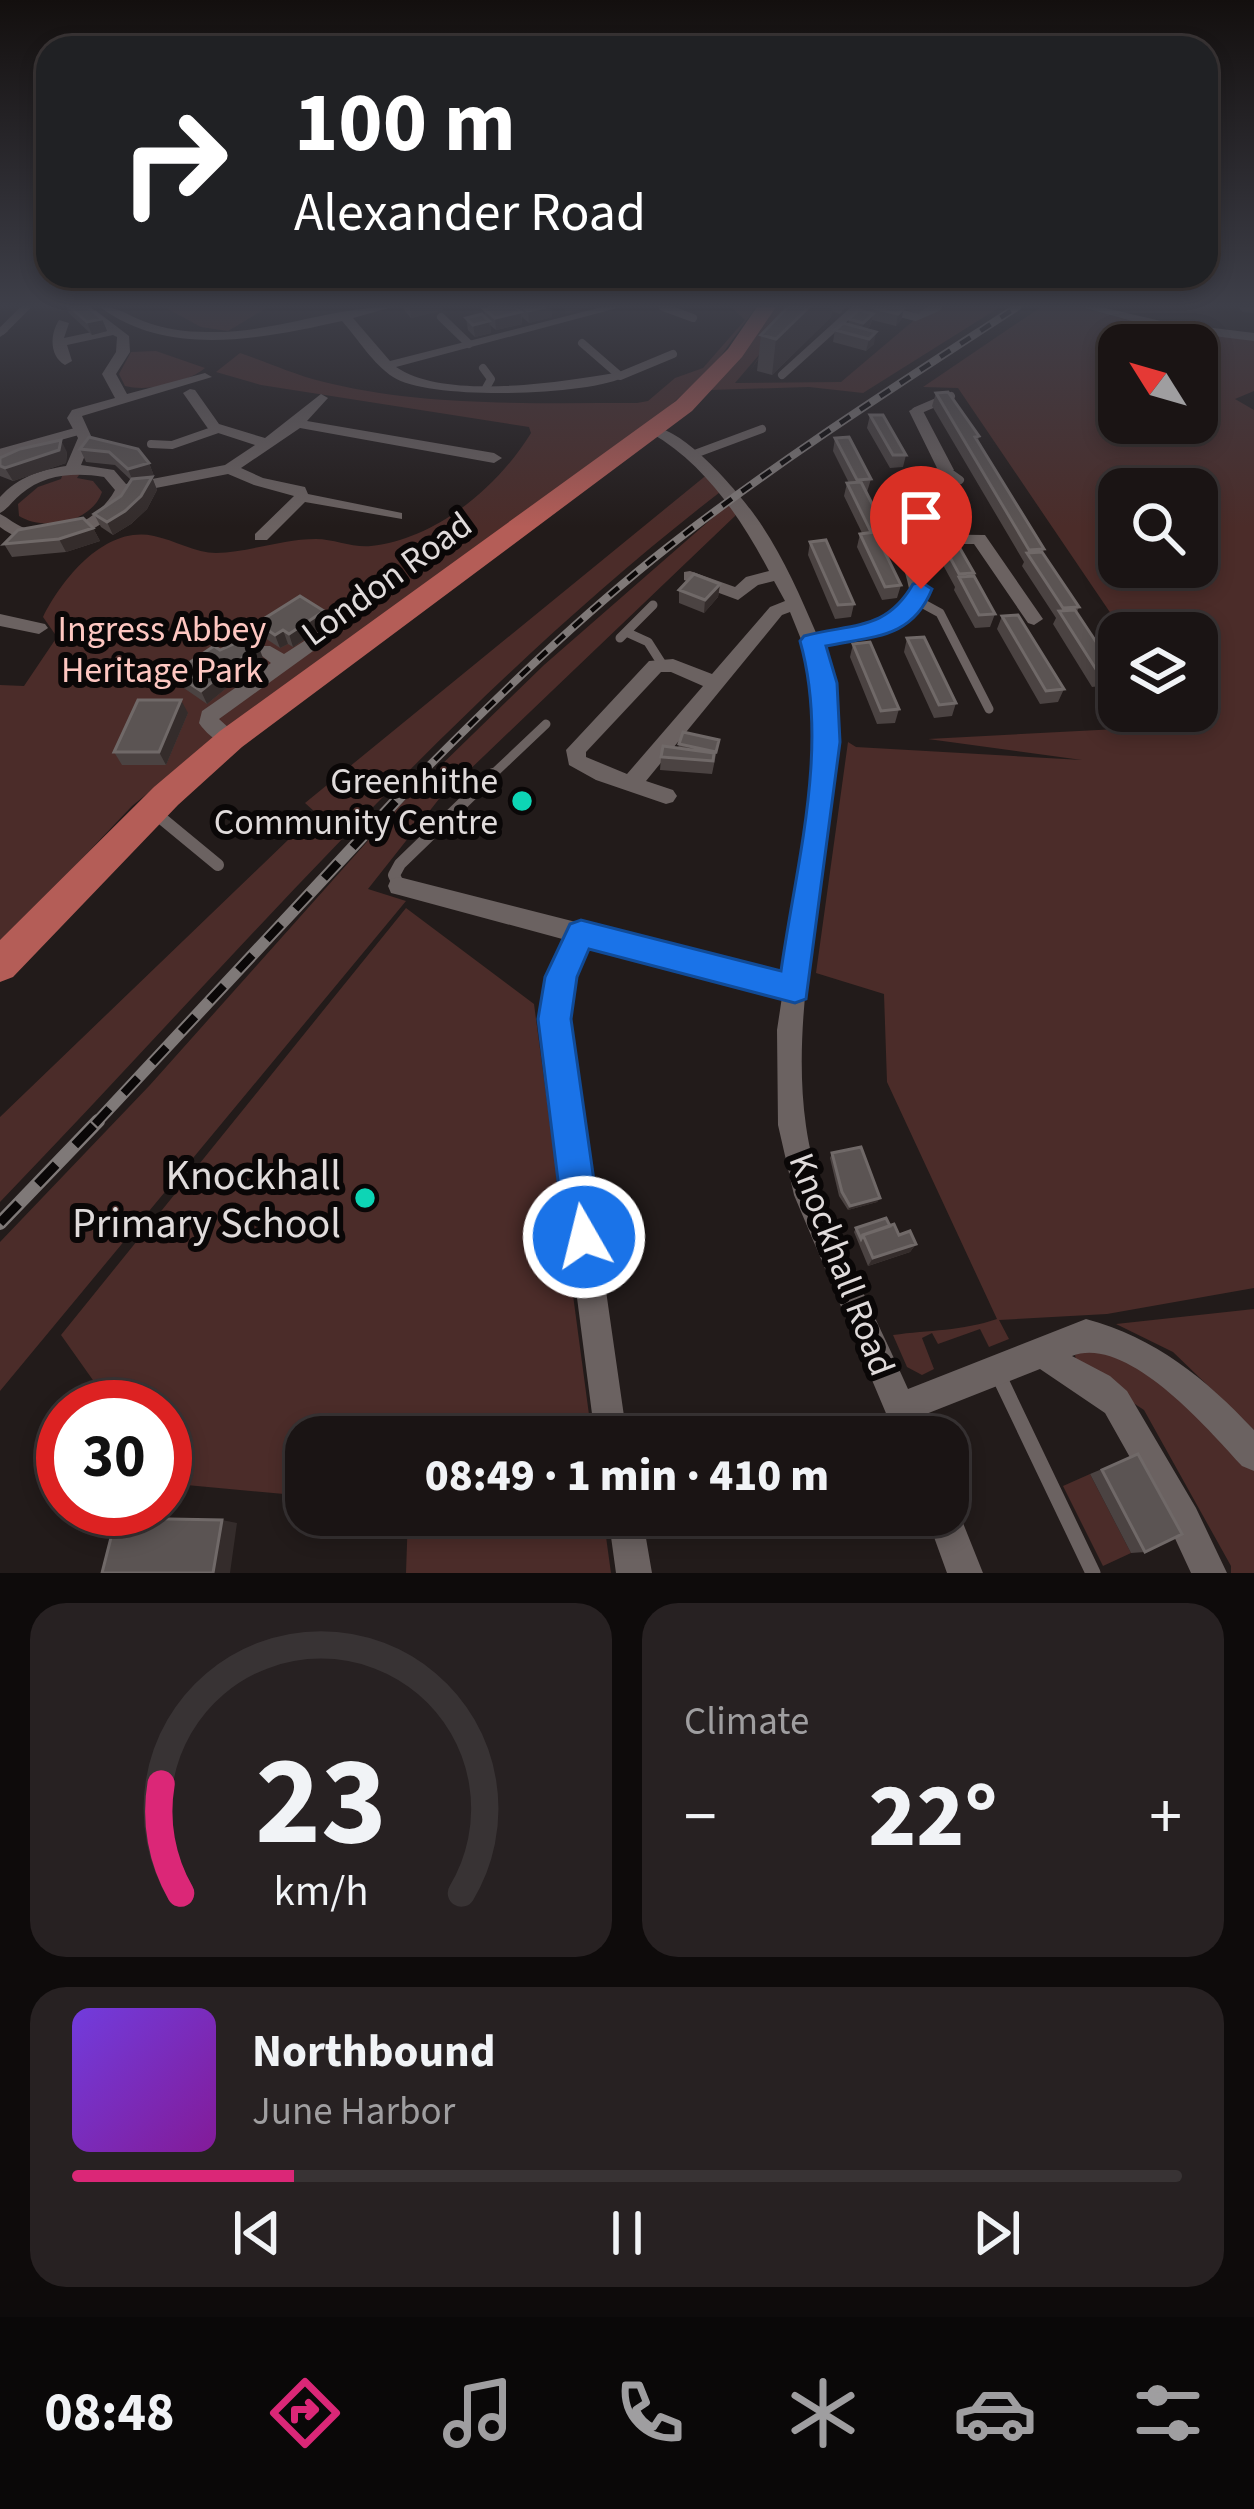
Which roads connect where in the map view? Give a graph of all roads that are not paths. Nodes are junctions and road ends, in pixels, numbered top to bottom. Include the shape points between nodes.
1 (113, 380) edge
2 (192, 380) edge
3 (411, 380) edge
4 (490, 380) edge
5 (589, 380) edge
6 (709, 380) edge
7 (486, 388) junction
8 (190, 393) dead end
9 (951, 396) edge
10 (320, 398) dead end
11 (123, 399) junction
12 (916, 411) joint
13 (297, 423) junction
14 (218, 429) junction
15 (762, 429) dead end
16 (82, 430) junction
17 (656, 430) junction
18 (152, 443) dead end
19 (268, 444) junction
20 (0, 453) edge
21 (692, 455) junction
22 (494, 458) dead end
23 (72, 469) junction
24 (230, 469) junction
25 (8, 488) edge
26 (123, 490) junction
27 (302, 497) junction
28 (0, 508) edge
29 (387, 509) dead end
30 (0, 519) edge
31 (261, 537) dead end
32 (899, 539) junction
33 (778, 574) junction
34 (690, 576) edge
35 (918, 601) junction
36 (795, 604) junction
37 (653, 605) dead end
38 (1034, 619) dead end
39 (0, 620) edge
40 (39, 628) dead end
41 (332, 629) dead end
42 (812, 641) junction
43 (263, 650) edge
44 (284, 662) junction
45 (662, 664) junction
46 (717, 684) junction
47 (989, 709) dead end
48 (546, 724) dead end
49 (231, 739) junction
50 (634, 781) junction
51 (666, 796) dead end
52 (152, 811) junction
53 (218, 865) dead end
54 (399, 886) joint
55 (581, 933) junction
56 (0, 965) edge
57 (795, 989) junction
58 (1045, 1349) junction
59 (995, 1369) junction
60 (608, 1416) edge
61 (904, 1416) edge
62 (918, 1416) edge
63 (1254, 1454) edge
64 (628, 1536) edge
65 (952, 1536) edge
66 (634, 1573) edge
67 (965, 1573) edge
68 (1093, 1573) edge
69 (1209, 1573) edge

1 - 11 street
2 - 11 street
3 - 7 street
4 - 7 lane
5 - 7 street
6 - 17 main road, London Road
8 - 14 street
9 - 12 lane
10 - 13 street
11 - 16 street via 77,413
12 - 32 street via 953,475 920,474 902,487 894,511
13 - 19 street
13 - 22 street
14 - 18 lane via 172,445
14 - 19 street
15 - 21 lane
16 - 20 lane
16 - 23 street
17 - 21 street, Knockhall Road
17 - 49 main road, London Road
19 - 24 street
21 - 33 street, Knockhall Road via 745,513
23 - 25 street
23 - 26 street via 109,473
24 - 26 street
24 - 27 street
25 - 28 street
26 - 30 street via 112,510 81,528 18,540
27 - 29 street
27 - 31 street
32 - 35 street via 920,580
32 - 38 street via 980,538
33 - 34 street via 752,581 745,598
33 - 36 street, Knockhall Road
35 - 42 street via 883,628
35 - 47 lane via 940,613
36 - 42 street, Knockhall Road
36 - 46 street via 776,611
37 - 45 lane via 623,635 648,642
39 - 40 street
41 - 44 street
42 - 57 street, Knockhall Road via 824,683 826,742
43 - 44 street
44 - 49 street via 208,716
45 - 46 street
45 - 50 street via 576,752 581,768
46 - 50 street
48 - 54 lane via 400,864
49 - 52 main road, London Road
50 - 51 street
52 - 53 lane
52 - 56 main road, London Road
54 - 55 street
55 - 57 street
55 - 60 street via 554,1019
57 - 61 street, Knockhall Road via 788,1091 799,1164
58 - 59 street
58 - 63 street via 1082,1334 1146,1356 1182,1380
58 - 69 street via 1053,1363 1116,1402
59 - 62 street
59 - 68 lane
64 - 66 street
65 - 67 street

